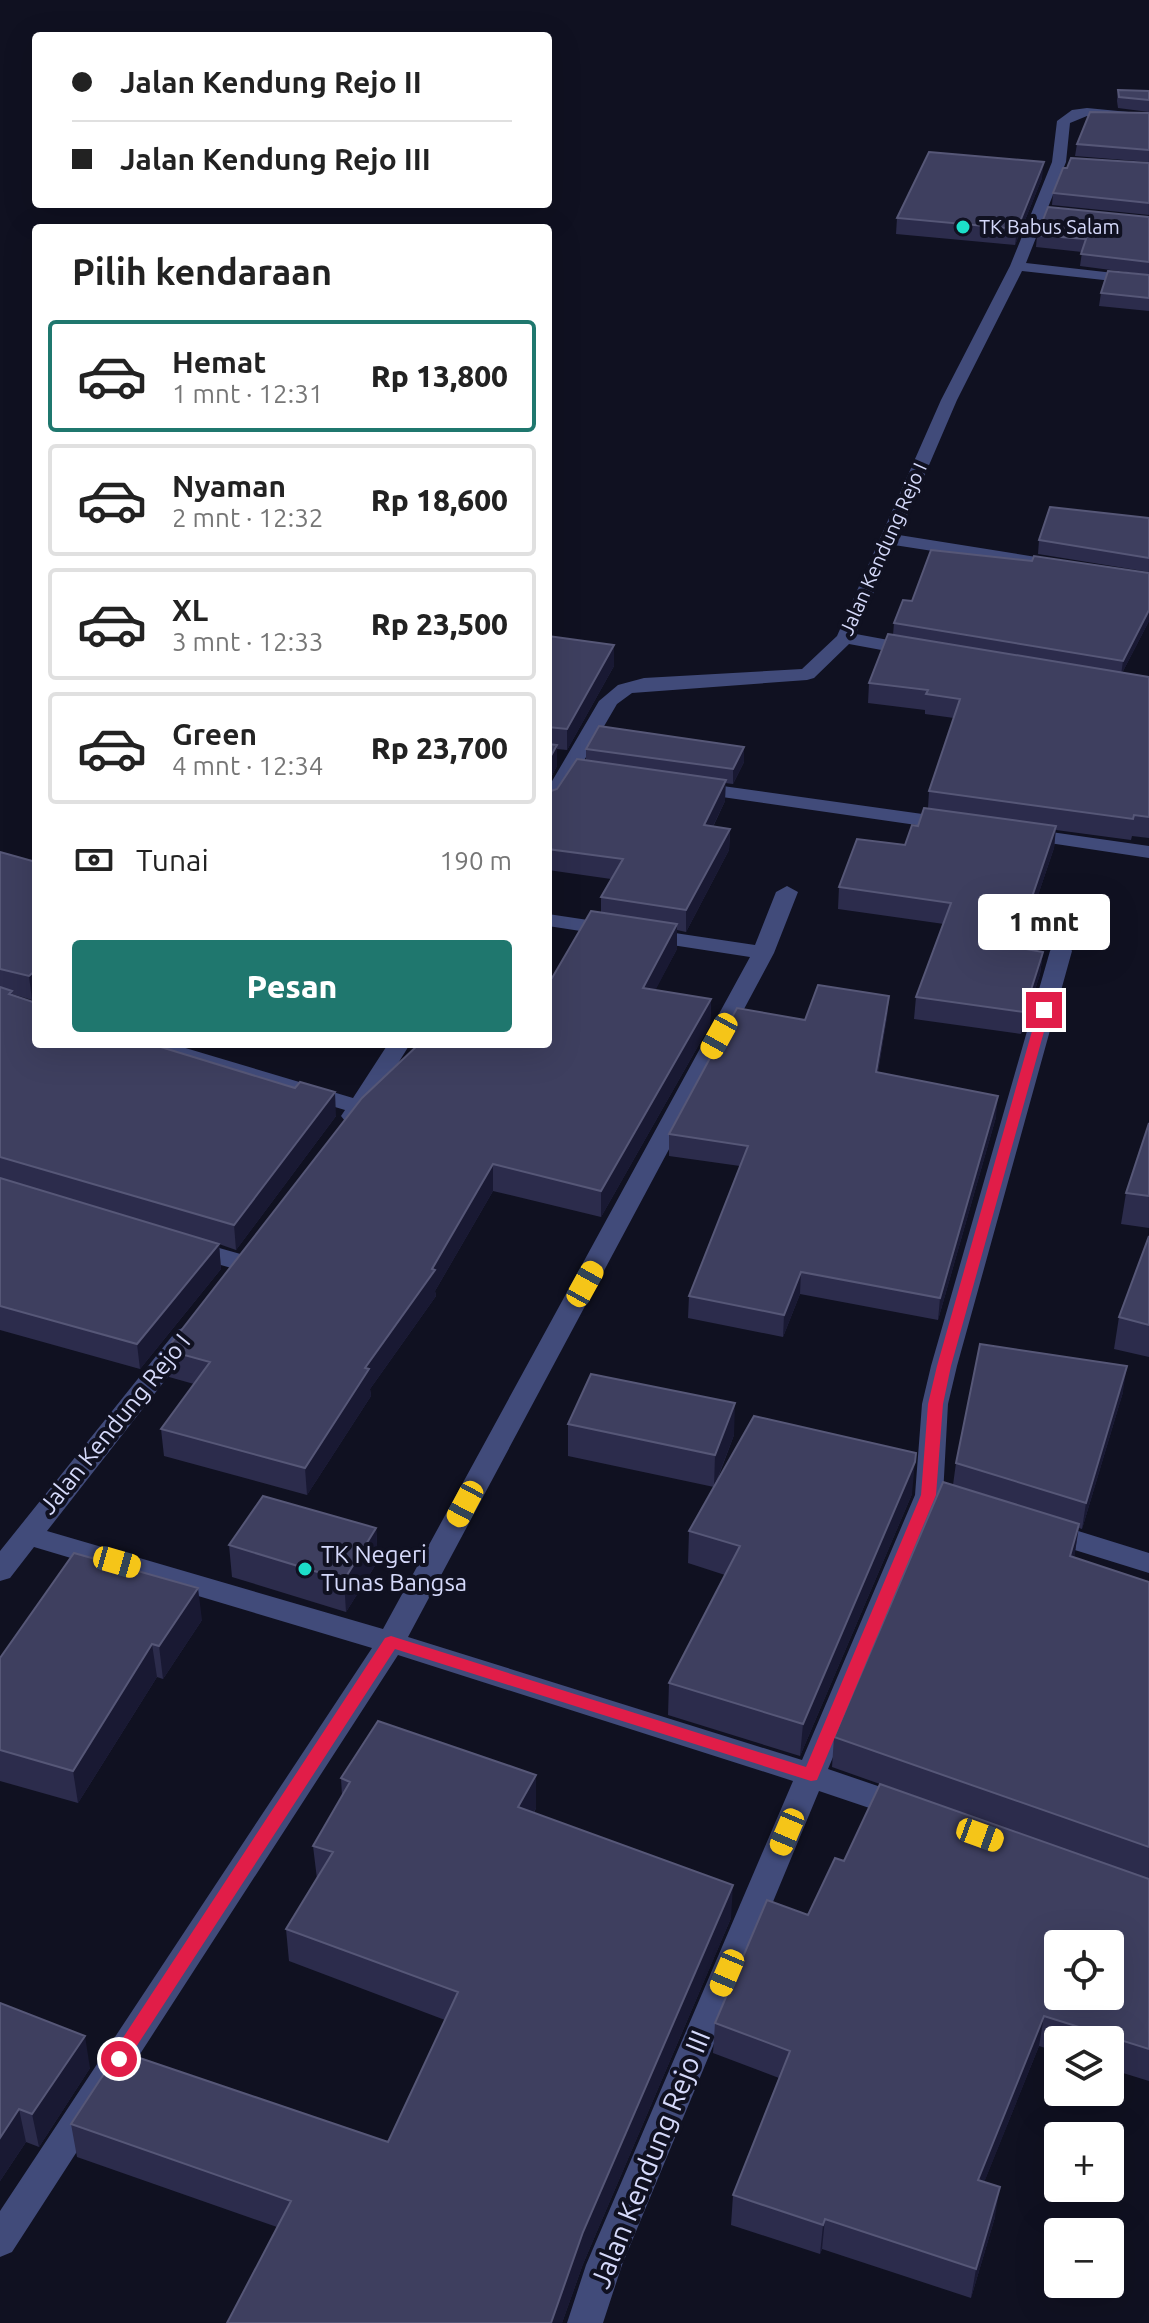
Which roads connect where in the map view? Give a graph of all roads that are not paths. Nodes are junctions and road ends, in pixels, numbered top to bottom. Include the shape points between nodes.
1 (1149, 118) edge
2 (1017, 266) junction
3 (1149, 281) edge
4 (889, 539) junction
5 (1073, 568) edge
6 (845, 638) junction
7 (936, 654) edge
8 (552, 758) edge
9 (576, 768) junction
10 (675, 785) edge
11 (552, 800) edge
12 (964, 826) edge
13 (995, 830) edge
14 (1149, 852) edge
15 (787, 892) dead end
16 (552, 921) edge
17 (1061, 951) dead end
18 (763, 953) junction
19 (161, 1048) edge
20 (397, 1048) edge
21 (360, 1107) junction
22 (342, 1131) edge
23 (260, 1239) edge
24 (166, 1240) edge
25 (242, 1263) junction
26 (225, 1286) edge
27 (199, 1320) edge
28 (929, 1495) junction
29 (958, 1504) edge
30 (1017, 1522) edge
31 (26, 1535) junction
32 (1149, 1563) edge
33 (0, 1571) edge
34 (391, 1642) junction
35 (811, 1775) junction
36 (928, 1817) edge
37 (0, 2241) edge
38 (585, 2323) edge

1 - 2 street, Jalan Kendung Rejo I via 1087,112 1069,116 1062,125 1066,163 1048,212
2 - 3 street
2 - 4 street, Jalan Kendung Rejo I via 949,400
4 - 5 street
4 - 6 street, Jalan Kendung Rejo I
6 - 7 street
6 - 9 street, Jalan Kendung Rejo I via 807,674 625,689 609,701
8 - 9 street
9 - 11 street, Jalan Kendung Rejo I
10 - 12 street
13 - 14 street
15 - 18 street
16 - 18 street
17 - 28 street, Jalan Kendung Rejo III via 944,1366 935,1404
18 - 34 street
19 - 21 street
20 - 21 street
21 - 22 street
23 - 25 street
24 - 25 street
25 - 26 street
27 - 31 street, Jalan Kendung Rejo I
28 - 29 street
28 - 35 street, Jalan Kendung Rejo III
30 - 32 street
31 - 33 street, Jalan Kendung Rejo I
31 - 34 street
34 - 35 street
34 - 37 street
35 - 36 street
35 - 38 street, Jalan Kendung Rejo III via 604,2265

